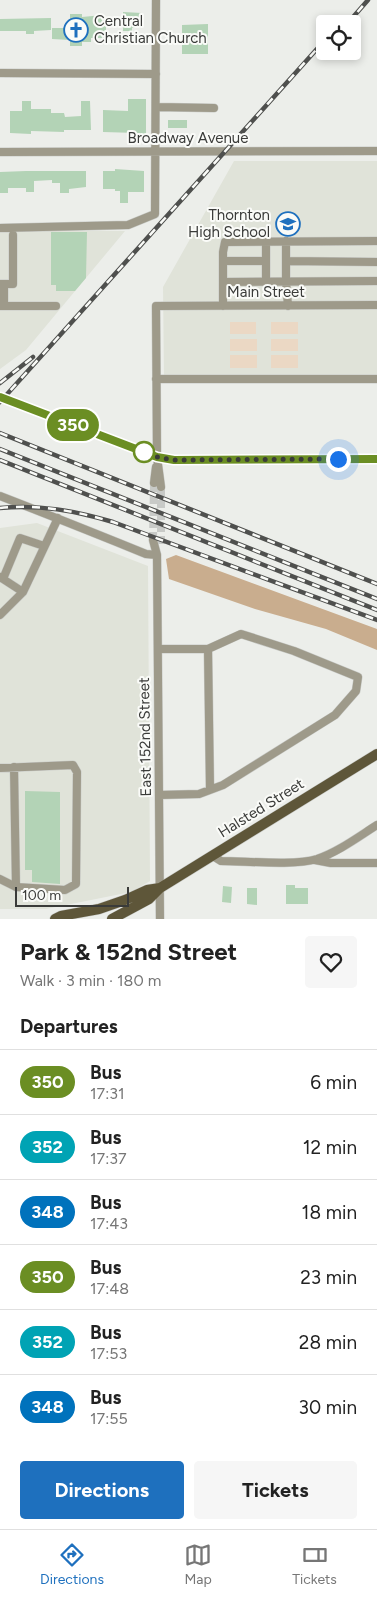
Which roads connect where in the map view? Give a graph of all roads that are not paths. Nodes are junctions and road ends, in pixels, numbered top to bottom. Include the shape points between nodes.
1 (156, 0) edge
2 (0, 73) edge
3 (156, 74) junction
4 (156, 107) junction
5 (214, 108) dead end
6 (377, 151) edge
7 (0, 152) edge
8 (156, 152) junction
9 (0, 228) edge
10 (13, 236) dead end
11 (377, 241) edge
12 (266, 242) junction
13 (286, 242) junction
14 (286, 260) junction
15 (223, 261) junction
16 (266, 261) junction
17 (377, 262) edge
18 (286, 281) junction
19 (377, 281) edge
20 (223, 282) junction
21 (266, 282) junction
22 (2, 284) edge
23 (377, 305) edge
24 (2, 306) edge
25 (56, 306) dead end
26 (223, 306) junction
27 (288, 306) junction
28 (156, 379) junction
29 (377, 379) edge
30 (0, 397) edge
31 (157, 457) junction
32 (377, 458) edge
33 (157, 485) tunnel mouth
34 (0, 496) edge
35 (58, 518) junction
36 (157, 542) tunnel mouth
37 (44, 546) junction
38 (157, 555) junction
39 (2, 578) edge
40 (24, 592) junction
41 (1, 612) edge
42 (158, 649) junction
43 (208, 649) junction
44 (377, 754) edge
45 (14, 767) junction
46 (0, 768) edge
47 (210, 789) junction
48 (159, 795) junction
49 (377, 825) edge
50 (212, 856) junction
51 (315, 860) junction
52 (377, 862) edge
53 (0, 879) edge
54 (16, 887) junction
55 (160, 888) junction
56 (55, 919) edge
57 (112, 919) edge
58 (160, 919) edge

1 - 3 street
2 - 3 street
3 - 4 street
4 - 5 street
4 - 8 street
6 - 8 street, Broadway Avenue
7 - 8 street, Broadway Avenue
8 - 9 street via 155,214 128,225
10 - 22 street via 13,284
11 - 13 street
12 - 13 street
12 - 15 street via 225,242
12 - 16 street
13 - 14 street
14 - 17 street
14 - 18 street
15 - 16 street
15 - 20 street
16 - 21 street
18 - 19 street
18 - 21 street
18 - 27 street
20 - 21 street
20 - 26 street
22 - 24 street
23 - 27 street, Main Street
24 - 25 street
26 - 27 street, Main Street
26 - 28 street, Main Street via 156,306
28 - 29 street
28 - 31 street
30 - 31 street
31 - 32 street via 174,460
31 - 33 street
34 - 35 street
35 - 37 street
35 - 38 street via 146,554
36 - 38 street, East 152nd Street
37 - 39 street via 20,538
37 - 40 street
38 - 42 street, East 152nd Street
39 - 40 street
40 - 41 street
42 - 43 street
42 - 48 street, East 152nd Street
43 - 47 street
43 - 47 street via 241,634 294,650 358,677 356,691 335,715
44 - 50 main road, Halsted Street
45 - 46 street
45 - 54 street
45 - 54 street via 72,765 77,772 76,884 65,890
47 - 48 street via 199,794
48 - 55 street, East 152nd Street
49 - 51 street
50 - 51 street via 220,861
50 - 55 main road, Halsted Street
51 - 52 street
53 - 54 street
55 - 56 main road, Halsted Street via 108,906
55 - 57 main road, Halsted Street via 150,899
55 - 58 street, East 152nd Street

